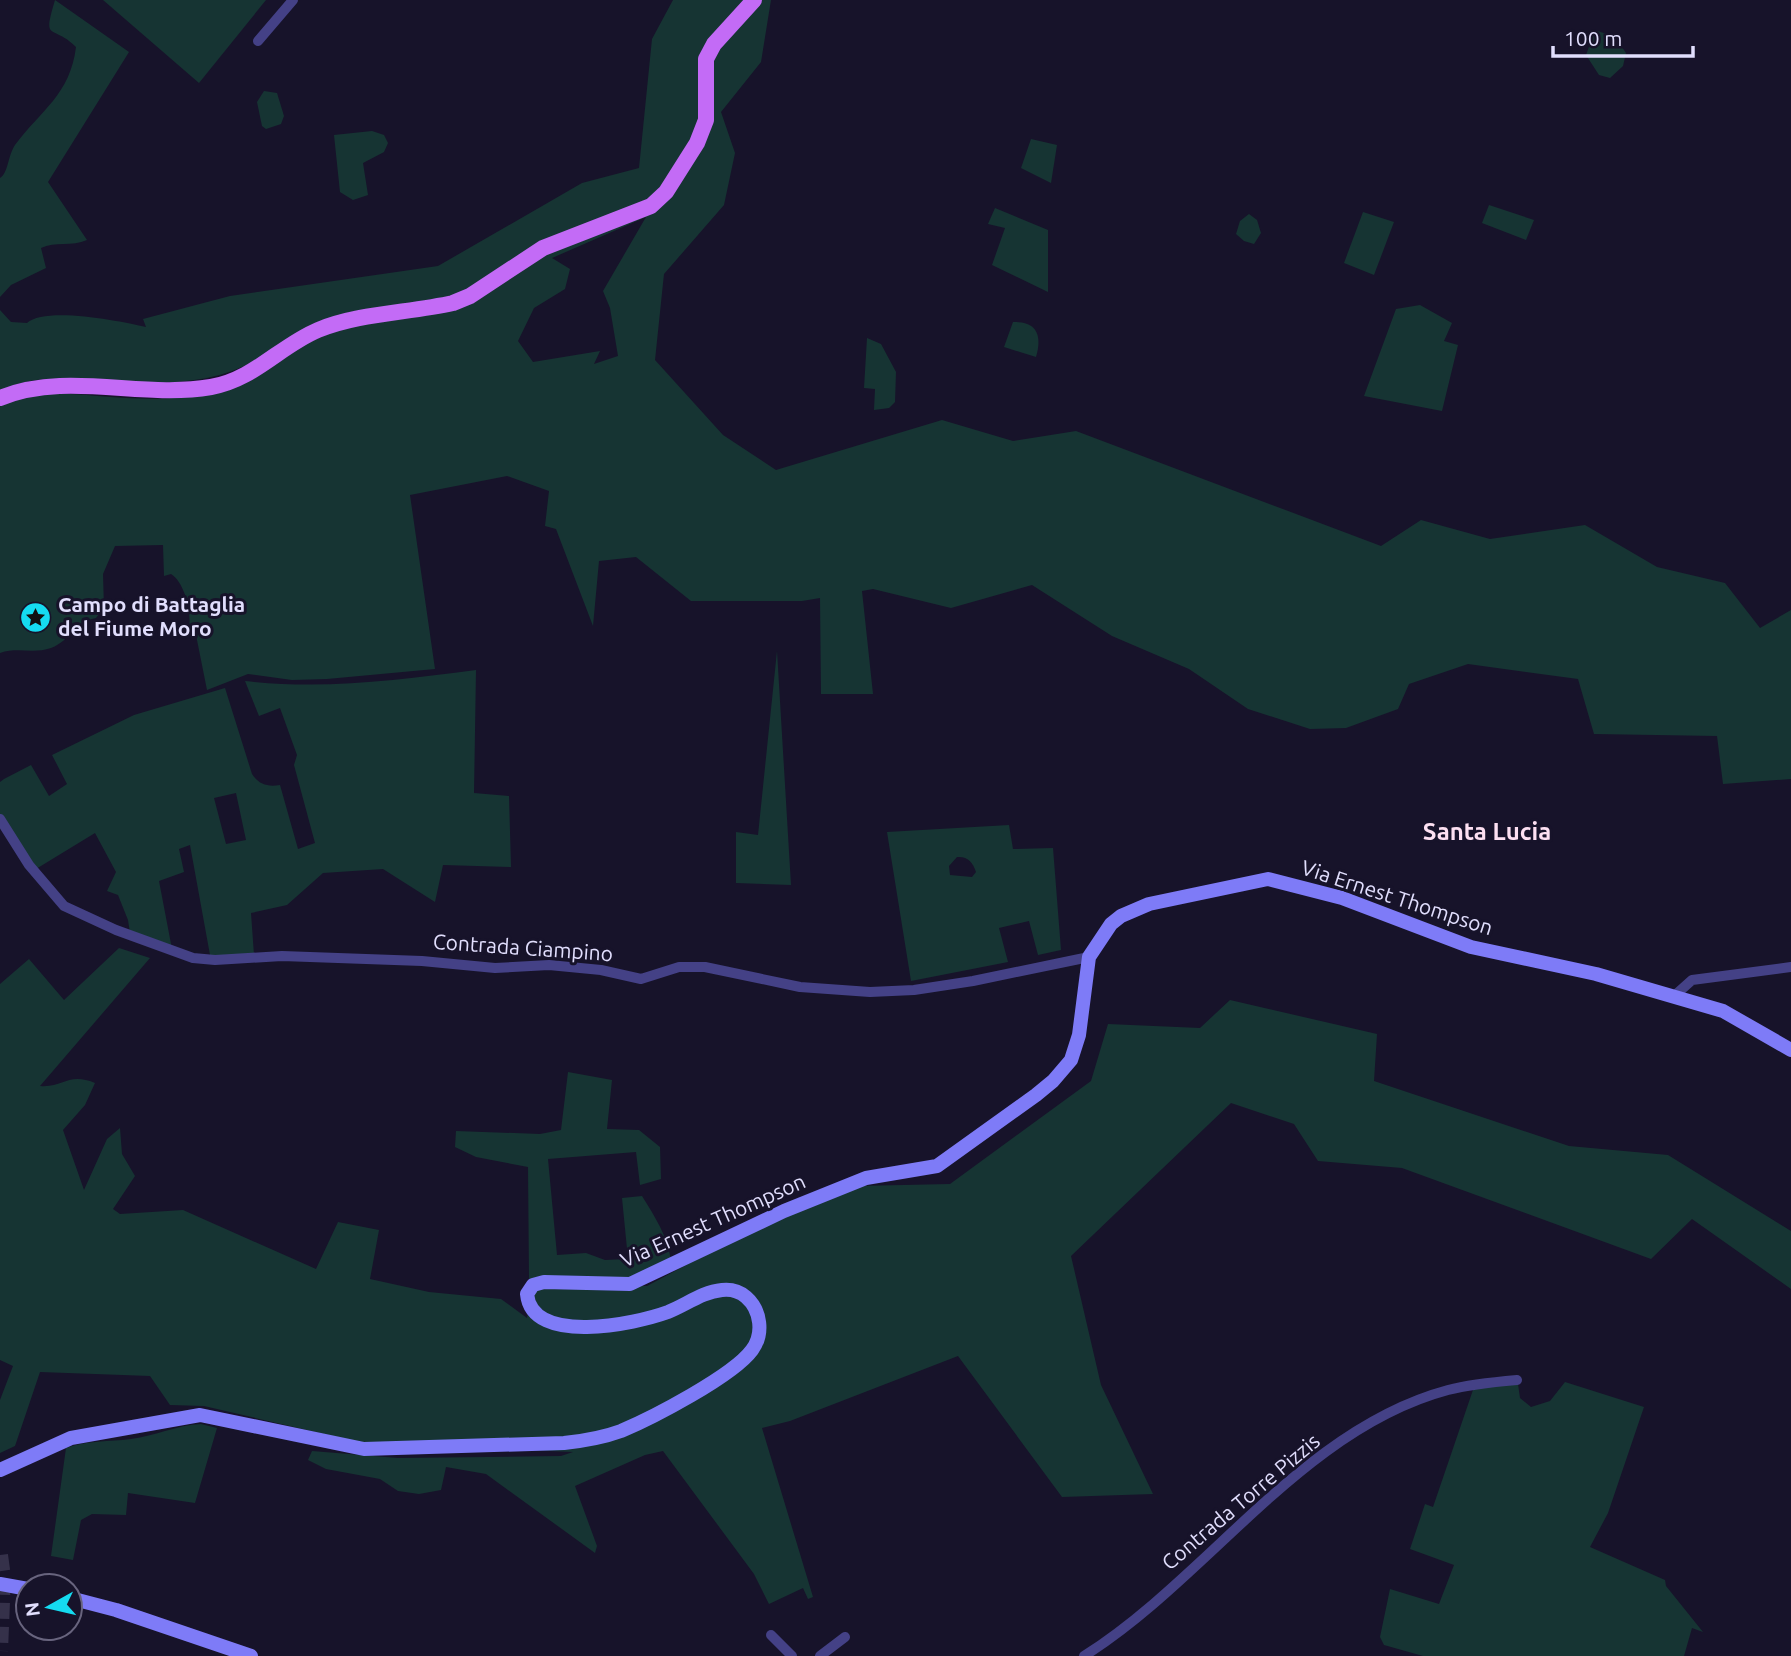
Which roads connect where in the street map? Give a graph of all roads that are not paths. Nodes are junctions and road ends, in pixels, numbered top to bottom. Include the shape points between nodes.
1 (293, 0) edge
2 (754, 0) edge
3 (258, 41) dead end
4 (0, 398) edge
5 (0, 819) edge
6 (1089, 957) junction
7 (1791, 967) edge
8 (1673, 997) junction
9 (1791, 1050) edge
10 (1517, 1380) dead end
11 (0, 1470) edge
12 (84, 1602) edge
13 (771, 1635) dead end
14 (845, 1637) dead end
15 (251, 1656) edge
16 (792, 1656) edge
17 (820, 1656) edge
18 (1084, 1656) edge

1 - 3 street
2 - 4 main road via 713,44 706,59 706,120 671,184 651,206 543,248 470,296 331,325 304,336 257,369 212,387 50,386
5 - 6 street, Contrada Ciampino via 29,865 64,906 193,958 282,956 495,968 550,965 641,979 679,967 705,967 800,987 870,992 973,981
6 - 8 street, Via Ernest Thompson via 1111,924 1136,908 1269,878 1342,898 1471,947 1596,974
6 - 11 street, Via Ernest Thompson via 1079,1035 1071,1060 1054,1081 937,1166 866,1178 630,1284 533,1285 527,1294 534,1313 546,1321 583,1329 666,1312 723,1289 739,1293 753,1305 760,1322 751,1352 707,1384 621,1430 564,1443 364,1449 200,1415 71,1438
7 - 8 street via 1692,980
8 - 9 street, Via Ernest Thompson via 1723,1012
10 - 18 street, Contrada Torre Pizzis via 1433,1394 1353,1436 1283,1488 1129,1626
12 - 15 street
13 - 16 street
14 - 17 street

